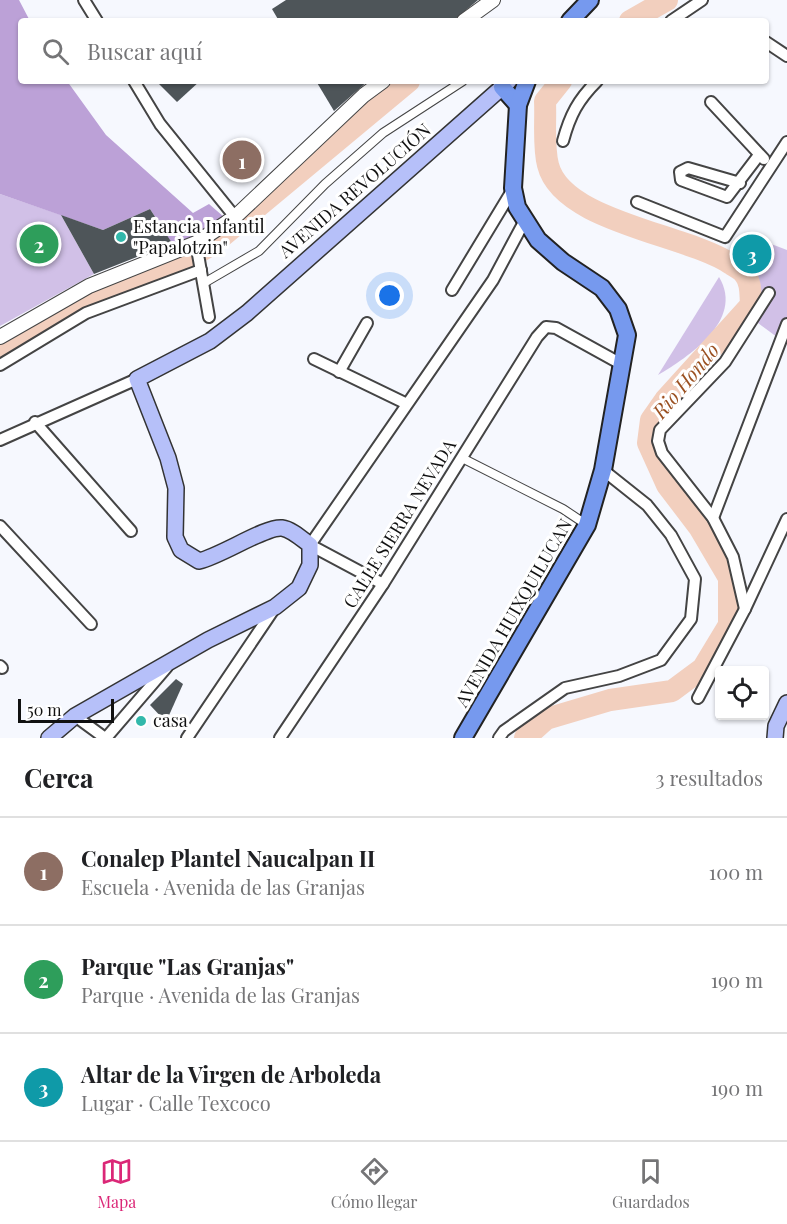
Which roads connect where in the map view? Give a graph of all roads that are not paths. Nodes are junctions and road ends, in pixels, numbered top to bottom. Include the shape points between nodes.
1 (84, 0) edge
2 (493, 0) edge
3 (590, 0) edge
4 (702, 0) edge
5 (95, 18) edge
6 (468, 18) edge
7 (573, 18) edge
8 (675, 18) edge
9 (769, 44) edge
10 (787, 56) edge
11 (136, 84) edge
12 (379, 84) edge
13 (458, 84) edge
14 (501, 84) edge
15 (503, 84) edge
16 (526, 84) edge
17 (594, 84) edge
18 (711, 102) dead end
19 (518, 105) junction
20 (563, 141) dead end
21 (787, 142) edge
22 (759, 155) junction
23 (771, 165) junction
24 (740, 183) junction
25 (513, 188) junction
26 (637, 202) dead end
27 (235, 217) junction
28 (524, 222) junction
29 (197, 249) junction
30 (201, 270) junction
31 (204, 283) junction
32 (452, 290) dead end
33 (769, 293) dead end
34 (209, 317) dead end
35 (367, 323) dead end
36 (787, 324) edge
37 (0, 337) edge
38 (314, 359) dead end
39 (0, 365) edge
40 (623, 365) junction
41 (339, 372) junction
42 (137, 379) junction
43 (405, 403) junction
44 (35, 422) junction
45 (0, 440) edge
46 (462, 458) junction
47 (603, 470) junction
48 (712, 518) junction
49 (787, 519) edge
50 (587, 525) junction
51 (0, 526) edge
52 (131, 531) dead end
53 (310, 544) junction
54 (383, 584) junction
55 (275, 607) junction
56 (745, 609) junction
57 (91, 624) dead end
58 (169, 665) junction
59 (698, 698) dead end
60 (787, 703) edge
61 (75, 716) junction
62 (477, 716) junction
63 (49, 738) edge
64 (106, 738) edge
65 (187, 738) edge
66 (279, 738) edge
67 (463, 738) edge
68 (474, 738) edge
69 (500, 738) edge
70 (775, 738) edge

1 - 5 street
2 - 6 street
3 - 7 main road
4 - 8 street
9 - 10 street
11 - 27 street via 160,124
12 - 27 street
13 - 31 street via 382,133 259,251
14 - 42 main road, AVENIDA REVOLUCIÓN via 247,313 210,341
15 - 19 main road
16 - 19 main road
17 - 20 street via 575,106
18 - 22 street
19 - 25 main road
21 - 23 street
22 - 23 street
22 - 24 street
23 - 26 street via 725,237
24 - 24 street via 688,168 680,172 681,180 727,197
25 - 28 main road
25 - 32 street
27 - 29 street
28 - 40 main road, AVENIDA HUIXQUILUCAN via 563,262 602,288 618,309 627,335
28 - 43 street via 493,280
29 - 30 street
29 - 37 street via 89,286
30 - 31 street
30 - 39 street via 86,314
31 - 34 street
33 - 48 street via 725,362 660,430 662,453
35 - 41 street
36 - 48 street
38 - 41 street
40 - 46 street, CALLE SIERRA NEVADA via 556,328 546,327
40 - 47 main road, AVENIDA HUIXQUILUCAN
41 - 43 street
42 - 44 street, AVENIDA REVOLUCIÓN
42 - 53 main road via 176,488 175,537 181,550 199,561 216,557 273,528 284,528
43 - 53 street
44 - 45 street, AVENIDA REVOLUCIÓN
44 - 52 street
46 - 50 street
46 - 54 street, CALLE SIERRA NEVADA
47 - 50 main road, AVENIDA HUIXQUILUCAN
47 - 69 street via 647,505 671,535 695,579 692,619 661,660 619,676 565,688 504,730
48 - 56 street via 733,557
49 - 56 street
50 - 62 main road, AVENIDA HUIXQUILUCAN
51 - 57 street
53 - 54 street
53 - 55 main road via 310,565 299,588
54 - 66 street, CALLE SIERRA NEVADA
55 - 58 main road via 208,640
55 - 65 street
56 - 59 street
58 - 61 main road
58 - 64 street
60 - 70 main road
61 - 63 main road
61 - 64 street
62 - 67 main road, AVENIDA HUIXQUILUCAN
62 - 68 street

